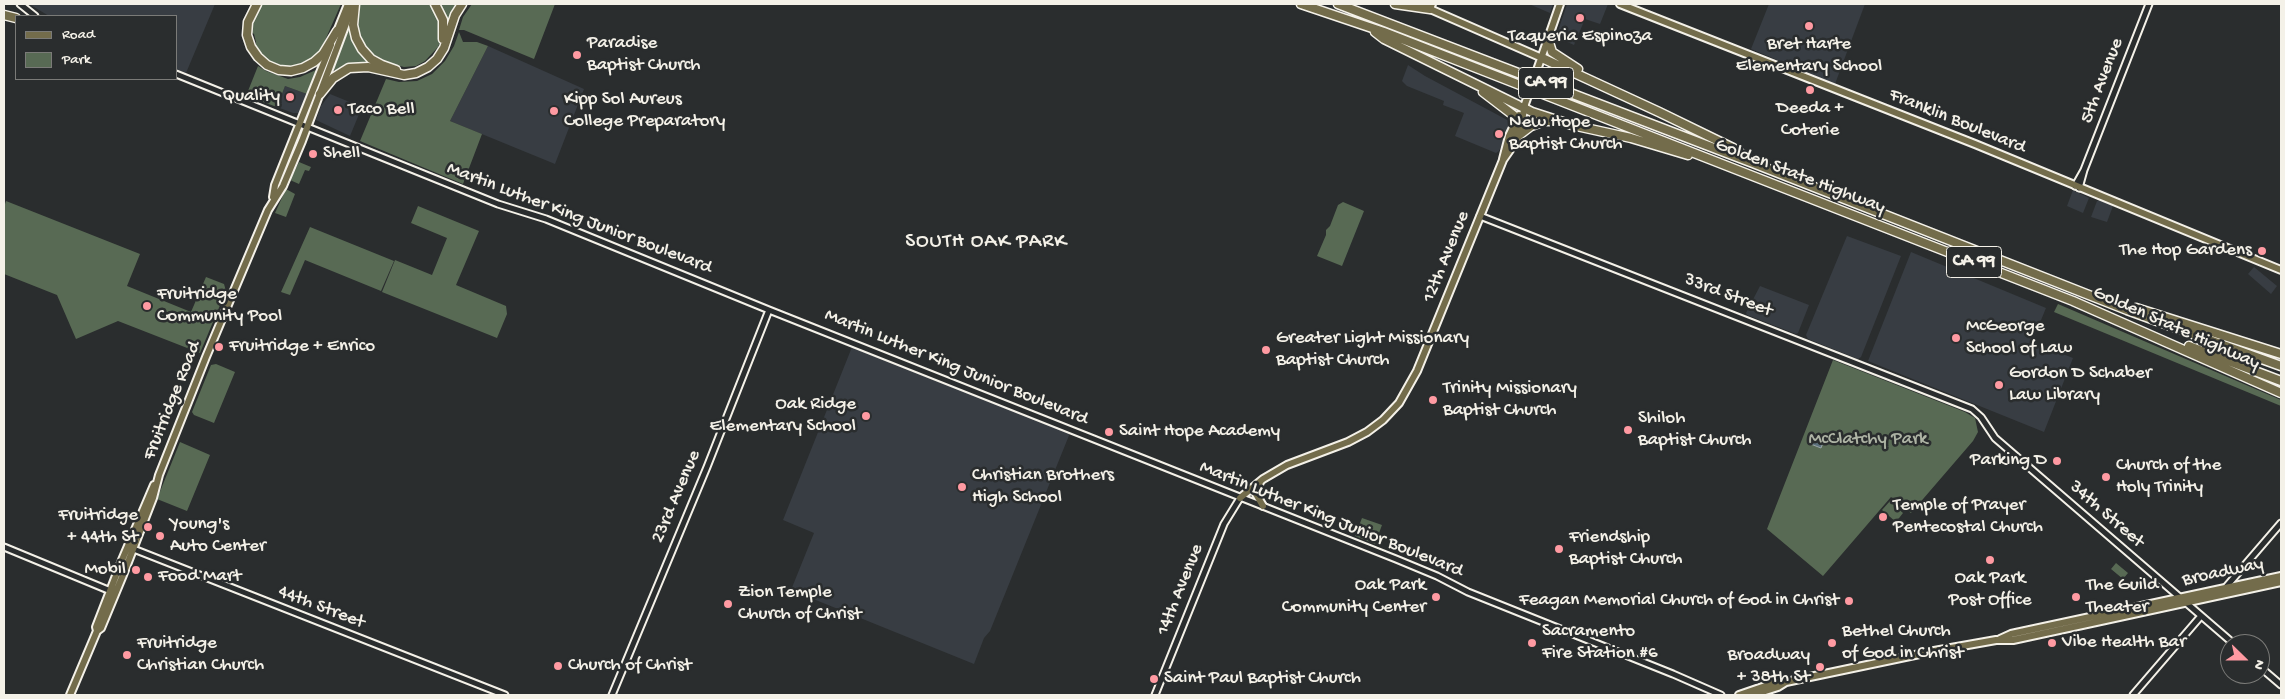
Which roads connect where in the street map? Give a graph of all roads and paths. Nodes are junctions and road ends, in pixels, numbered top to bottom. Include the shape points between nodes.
1 (20, 4) edge
2 (256, 4) edge
3 (348, 4) edge
4 (354, 4) edge
5 (435, 4) edge
6 (462, 4) edge
7 (1301, 4) edge
8 (1338, 4) edge
9 (1400, 4) edge
10 (1560, 4) edge
11 (1620, 4) edge
12 (2149, 4) edge
13 (1431, 6) edge
14 (34, 15) edge
15 (1370, 27) junction
16 (337, 31) junction
17 (1548, 39) junction
18 (1541, 61) junction
19 (178, 75) edge
20 (1588, 78) junction
21 (1467, 81) junction
22 (320, 94) junction
23 (1524, 106) junction
24 (1517, 118) junction
25 (1561, 122) junction
26 (299, 124) junction
27 (307, 128) junction
28 (1514, 139) junction
29 (1503, 160) junction
30 (1753, 163) junction
31 (1733, 168) junction
32 (2077, 187) junction
33 (273, 200) junction
34 (1480, 216) junction
35 (2281, 270) edge
36 (2077, 289) junction
37 (769, 310) junction
38 (2101, 312) junction
39 (2281, 354) edge
40 (2281, 366) edge
41 (2281, 381) edge
42 (2281, 393) edge
43 (1964, 405) joint
44 (1260, 481) junction
45 (1240, 498) junction
46 (1263, 506) junction
47 (2281, 523) edge
48 (4, 547) edge
49 (130, 548) junction
50 (2281, 576) edge
51 (2281, 582) edge
52 (2225, 588) junction
53 (113, 592) junction
54 (2183, 600) junction
55 (2201, 616) junction
56 (2222, 634) edge
57 (2270, 676) edge
58 (1786, 682) junction
59 (2281, 685) edge
60 (70, 695) edge
61 (505, 695) edge
62 (612, 695) edge
63 (1155, 695) edge
64 (1721, 695) edge
65 (1739, 695) edge
66 (1753, 695) edge
67 (2133, 695) edge

1 - 14 street
2 - 16 highway via 248,22 247,35 251,47 267,65 279,70 291,71 314,62
3 - 16 main road, Fruitridge Road
4 - 5 highway via 353,25 362,49 382,66 405,71 427,63 442,44 444,20
4 - 22 main road, Fruitridge Road
6 - 22 highway via 444,48 428,67 404,75 349,68 333,78
7 - 15 highway, Golden State Highway / CA 99
8 - 30 highway, Golden State Highway / CA 99
9 - 13 highway
10 - 17 main road, 12th Avenue
11 - 32 main road, Franklin Boulevard
12 - 32 street, 5th Avenue
13 - 18 main road
15 - 21 highway via 1384,39
15 - 31 highway, Golden State Highway / CA 99
16 - 26 main road, Fruitridge Road
17 - 18 main road, 12th Avenue
17 - 20 highway via 1552,52
18 - 20 highway
18 - 23 main road, 12th Avenue, bridge
19 - 26 street, Martin Luther King Junior Boulevard
20 - 30 highway via 1732,148
21 - 23 highway
21 - 24 highway
22 - 27 main road, Fruitridge Road
23 - 24 main road, 12th Avenue
23 - 25 highway
23 - 28 main road, 12th Avenue
24 - 29 main road, 12th Avenue via 1504,149
25 - 28 highway via 1537,123
25 - 31 highway via 1618,134
26 - 27 street, Martin Luther King Junior Boulevard
26 - 33 main road, Fruitridge Road via 275,185
27 - 33 main road, Fruitridge Road via 283,186
27 - 37 street, Martin Luther King Junior Boulevard via 498,204 539,216
28 - 29 main road, 12th Avenue
29 - 34 main road, 12th Avenue
30 - 36 highway, Golden State Highway / CA 99
31 - 38 highway, Golden State Highway / CA 99
32 - 35 main road, Franklin Boulevard
33 - 49 main road, Fruitridge Road
34 - 43 street, 33rd Street
34 - 44 main road, 12th Avenue via 1408,389 1392,411 1364,434 1301,458
36 - 39 highway
36 - 40 highway, Golden State Highway / CA 99
37 - 45 street, Martin Luther King Junior Boulevard
37 - 62 street, 23rd Avenue
38 - 41 highway
38 - 42 highway, Golden State Highway
43 - 54 street, 34th Street via 1978,414 1995,438
44 - 45 main road, 12th Avenue
44 - 46 main road via 1256,494
45 - 46 street, Martin Luther King Junior Boulevard
45 - 63 street, 14th Avenue via 1224,524
46 - 64 street, Martin Luther King Junior Boulevard
47 - 52 street
48 - 53 street
49 - 53 main road, Fruitridge Road
49 - 61 street, 44th Street
50 - 52 main road, Broadway
51 - 54 main road, Broadway
52 - 54 main road, Broadway
53 - 60 main road, Fruitridge Road via 101,628
54 - 55 street, 34th Street
54 - 58 main road, Broadway via 2013,640 1919,653
55 - 56 street, 34th Street
55 - 67 street
57 - 59 street
58 - 65 main road, Broadway
58 - 66 main road, Broadway

